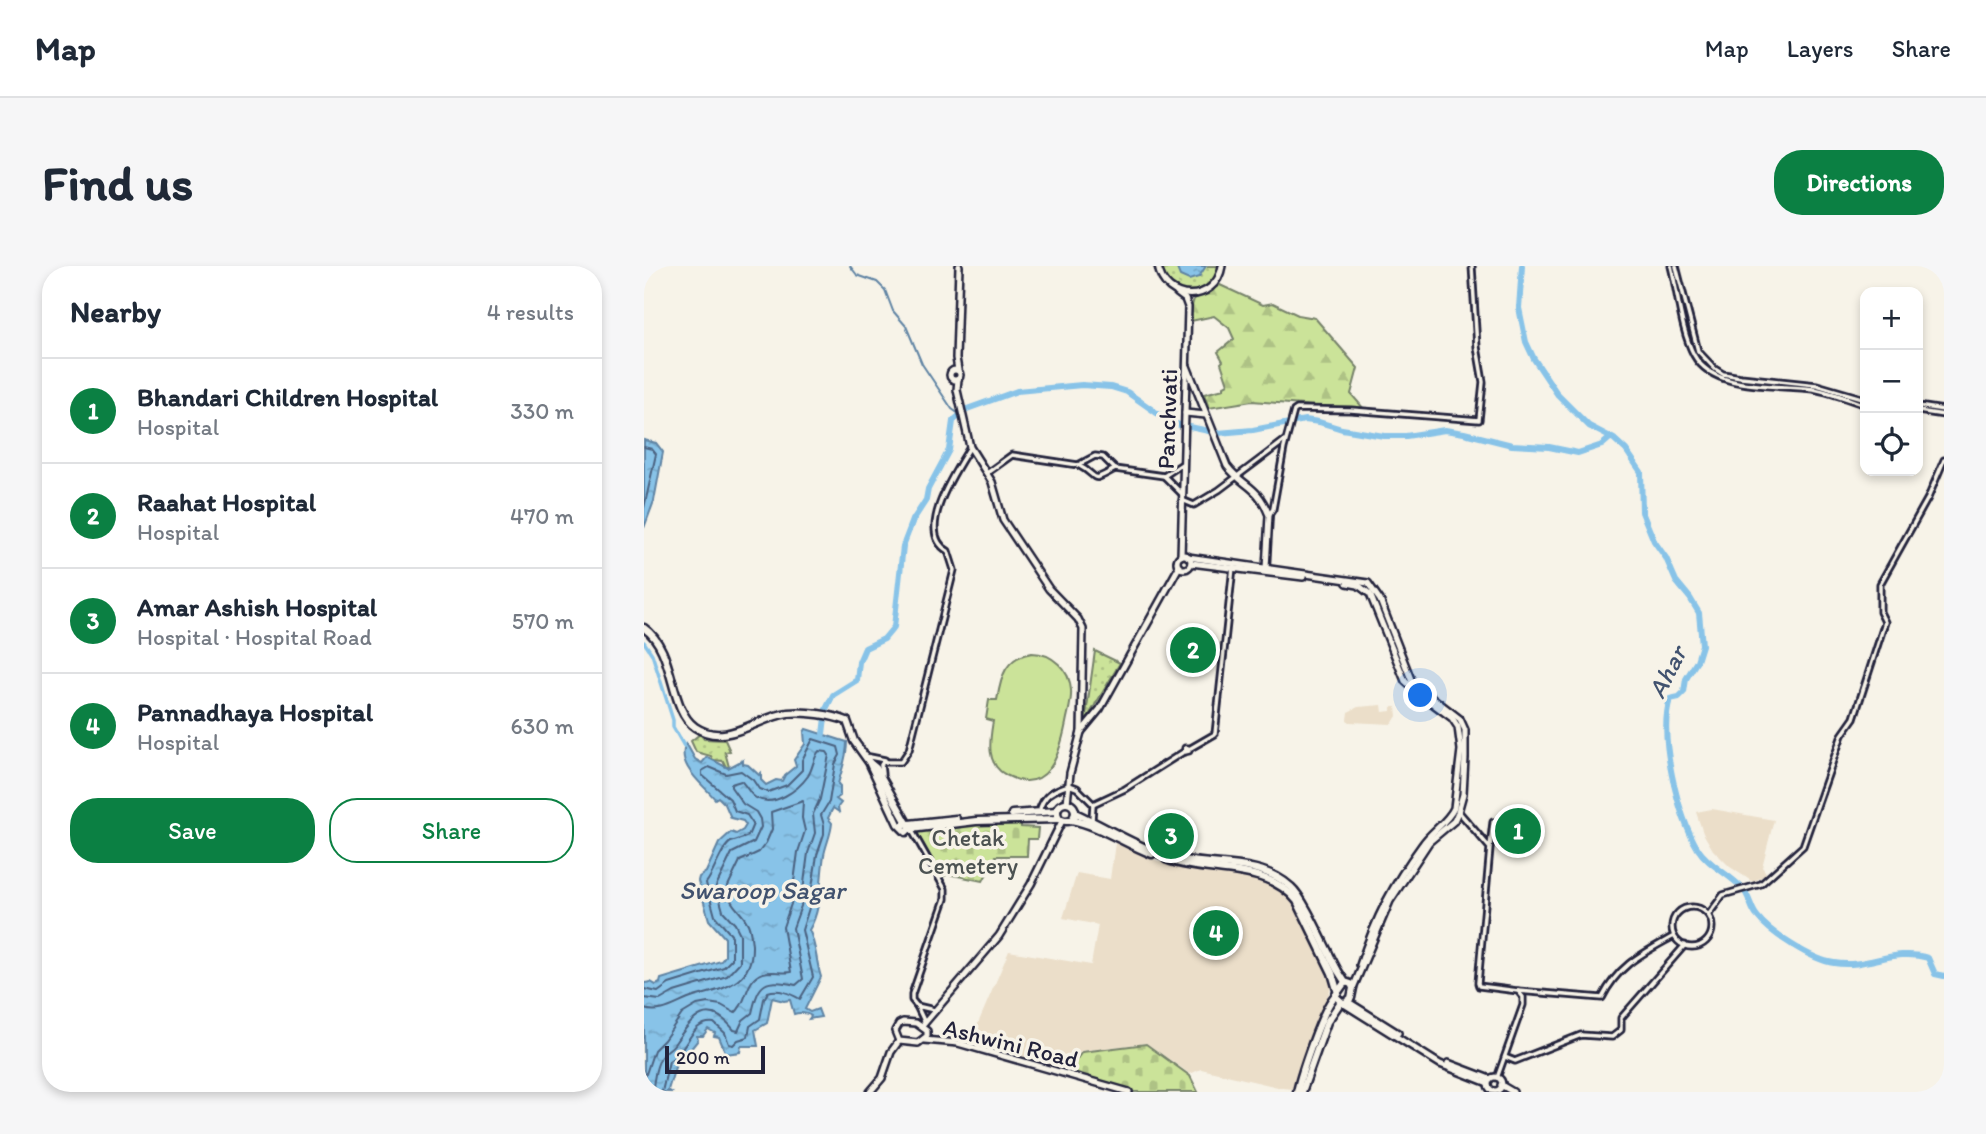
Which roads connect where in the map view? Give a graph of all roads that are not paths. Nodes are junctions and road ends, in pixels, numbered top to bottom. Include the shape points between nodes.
1 (959, 266) edge
2 (1158, 266) edge
3 (1222, 266) edge
4 (1472, 266) edge
5 (1673, 266) edge
6 (1177, 293) junction
7 (1200, 294) junction
8 (1188, 307) junction
9 (1186, 364) junction
10 (1860, 398) edge
11 (1860, 403) edge
12 (1923, 410) edge
13 (1185, 413) junction
14 (1944, 413) edge
15 (1206, 416) junction
16 (1286, 440) junction
17 (970, 444) junction
18 (1944, 460) edge
19 (1182, 464) junction
20 (1078, 465) junction
21 (1115, 469) junction
22 (987, 473) junction
23 (1164, 476) junction
24 (1235, 477) junction
25 (1182, 497) junction
26 (1269, 515) junction
27 (1187, 558) junction
28 (1233, 566) junction
29 (1179, 567) junction
30 (1266, 570) junction
31 (644, 632) edge
32 (1081, 732) junction
33 (863, 754) junction
34 (904, 759) junction
35 (869, 762) junction
36 (1069, 785) junction
37 (886, 787) junction
38 (1067, 803) junction
39 (1093, 804) junction
40 (1056, 810) junction
41 (1456, 810) junction
42 (1038, 813) junction
43 (1075, 813) junction
44 (1060, 820) junction
45 (1071, 820) junction
46 (1092, 820) junction
47 (1493, 822) dead end
48 (907, 826) junction
49 (1490, 848) junction
50 (1709, 914) junction
51 (1674, 936) junction
52 (1685, 945) junction
53 (1349, 985) junction
54 (1518, 991) junction
55 (1336, 993) junction
56 (1344, 1003) junction
57 (917, 1006) junction
58 (936, 1011) junction
59 (925, 1023) junction
60 (927, 1031) junction
61 (924, 1040) junction
62 (900, 1041) junction
63 (958, 1043) junction
64 (1505, 1057) junction
65 (1492, 1080) junction
66 (1501, 1089) edge
67 (870, 1092) edge
68 (1129, 1092) edge
69 (1299, 1092) edge
70 (1513, 1092) edge

1 - 17 main road via 955,371 950,375 955,379
2 - 6 main road via 1163,280
3 - 7 main road via 1213,285
4 - 16 street via 1483,382 1479,420 1305,408 1294,411
5 - 10 street via 1698,351 1715,369
5 - 11 street via 1690,346 1701,365 1722,379 1818,390
6 - 7 main road
6 - 8 main road
7 - 8 main road
8 - 9 main road, Panchvati
9 - 13 main road, Panchvati
9 - 15 main road
12 - 14 street
13 - 15 main road
13 - 19 main road, Panchvati
15 - 24 main road
16 - 24 street
16 - 26 street
17 - 22 main road
17 - 34 street via 953,474 934,527 954,570
18 - 50 street via 1880,584 1880,612 1885,622 1854,718 1842,735 1803,846 1760,884 1723,895
19 - 23 street
19 - 25 main road, Panchvati
20 - 21 street via 1099,456
20 - 21 street via 1095,478
20 - 22 street via 1012,455
21 - 23 street
22 - 32 main road via 1003,520 1049,589 1083,629
23 - 25 street
24 - 25 street via 1194,505
24 - 26 main road via 1255,490
25 - 27 main road, Panchvati via 1181,532
26 - 30 main road
27 - 28 main road
27 - 29 main road, Panchvati via 1177,561
27 - 29 main road via 1185,569
28 - 30 main road
28 - 39 street via 1214,734
29 - 32 main road, Panchvati via 1100,709
30 - 41 main road via 1358,585 1370,594 1405,681 1458,726 1461,750
31 - 33 highway via 666,659 677,698 694,726 711,733 731,733 786,713 842,719
32 - 36 main road
33 - 34 street via 873,759
33 - 35 highway
34 - 37 street via 881,765
35 - 37 highway
35 - 48 highway via 892,813
36 - 38 main road
36 - 39 street
36 - 42 street via 1046,796
37 - 48 highway
38 - 40 highway
38 - 43 highway
39 - 46 street
40 - 42 highway
40 - 44 highway
41 - 49 street
41 - 53 main road via 1424,841 1375,922
42 - 48 highway
43 - 45 highway
43 - 46 highway
44 - 45 highway
44 - 48 highway
44 - 58 main road via 1031,884 999,936
45 - 55 highway via 1178,863 1258,875 1290,892 1332,973
46 - 53 highway via 1163,855 1266,871 1280,878 1298,895
47 - 49 street
48 - 57 street via 945,889 914,985 912,1000
49 - 54 street via 1478,984
50 - 51 street via 1695,906 1681,909 1672,923
50 - 52 street via 1713,929 1708,940 1693,947
51 - 52 street
51 - 54 street via 1622,968 1602,998
52 - 64 street via 1621,1018 1620,1030 1612,1037 1581,1035 1515,1061
53 - 55 highway
53 - 56 highway via 1351,998
54 - 64 street via 1523,1005
55 - 56 highway
55 - 69 highway via 1304,1067
56 - 65 main road via 1436,1058
56 - 69 highway via 1327,1022
57 - 58 street
57 - 59 street
58 - 59 main road
59 - 60 main road
59 - 62 main road via 898,1024 895,1031
60 - 61 main road
60 - 63 main road
61 - 62 main road
61 - 63 main road, Ashwini Road
62 - 67 main road
63 - 68 main road, Ashwini Road
64 - 65 street
65 - 66 main road
65 - 66 main road via 1492,1090
66 - 70 main road

